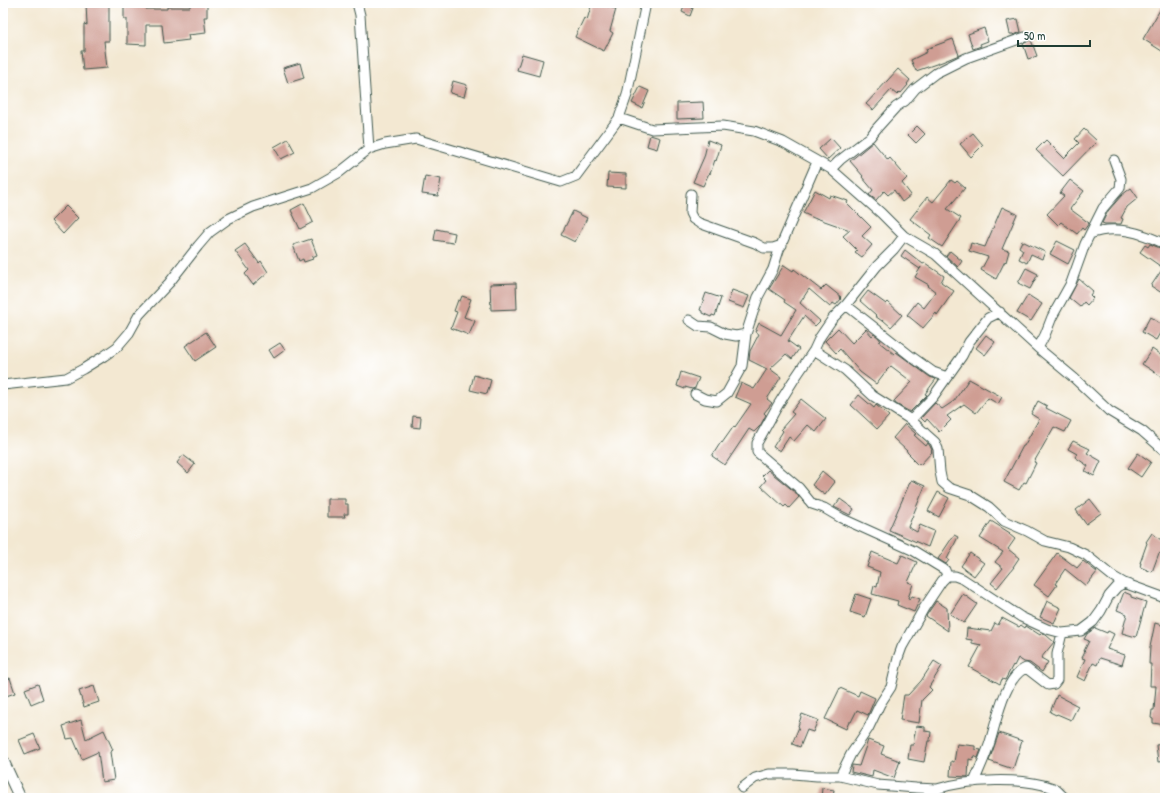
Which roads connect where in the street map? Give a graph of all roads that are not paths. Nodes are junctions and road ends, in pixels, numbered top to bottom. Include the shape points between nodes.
1 (357, 3) edge
2 (646, 3) edge
3 (1025, 37) dead end
4 (619, 118) junction
5 (369, 149) junction
6 (1114, 160) dead end
7 (817, 162) junction
8 (831, 169) junction
9 (690, 194) dead end
10 (1090, 234) junction
11 (904, 236) junction
12 (1165, 244) edge
13 (782, 245) junction
14 (846, 305) junction
15 (1000, 312) junction
16 (689, 320) dead end
17 (746, 334) junction
18 (1038, 348) junction
19 (814, 350) junction
20 (947, 377) junction
21 (3, 385) edge
22 (695, 394) dead end
23 (911, 420) junction
24 (1165, 451) edge
25 (947, 576) junction
26 (1124, 583) junction
27 (1165, 598) edge
28 (1062, 633) junction
29 (3, 761) edge
30 (840, 776) junction
31 (974, 782) junction
32 (742, 788) dead end
33 (938, 789) junction
34 (20, 798) edge
35 (935, 798) edge
36 (1065, 798) edge

1 - 5 street via 360,15
2 - 4 street via 628,95
3 - 8 street via 966,58 936,73 896,107 870,137
4 - 5 street via 576,176 561,182 416,139
4 - 7 street via 652,129 723,126 754,131 784,142
5 - 21 street via 340,172 312,188 253,207 228,219 210,232 139,315 129,333 117,347 104,356 66,378
6 - 10 street via 1121,179 1120,188 1103,208
7 - 8 street
7 - 13 street
8 - 11 street
9 - 13 street via 690,213 699,223 764,248
10 - 12 street via 1101,230 1133,232
10 - 18 street via 1071,283
11 - 14 street
11 - 15 street via 935,254
13 - 17 street via 773,270 758,297
14 - 19 street via 833,318
14 - 20 street via 912,357 934,372
15 - 18 street
15 - 20 street via 988,318
16 - 17 street via 698,326 711,327 725,334
17 - 22 street via 742,366 727,394 717,401
18 - 24 street via 1109,411 1142,431
19 - 23 street via 845,370 873,396
19 - 25 street via 778,405 757,443 756,452 799,488 812,504 914,551 945,570
20 - 23 street via 933,398
23 - 26 street via 936,442 942,482 949,488 970,495 989,507 1004,521 1045,541 1069,547 1086,555
25 - 28 street via 963,579 1021,616 1047,629
25 - 30 street via 924,608 902,647 891,687
26 - 27 street
26 - 28 street via 1117,586 1109,596 1093,622 1081,631
28 - 31 street via 1057,654 1057,680 1054,684 1048,685 1026,668 1015,677 1007,689
29 - 34 street
30 - 32 street via 769,774 755,778
30 - 33 street via 878,785
31 - 33 street
31 - 36 street via 1027,782 1055,788
33 - 35 street

